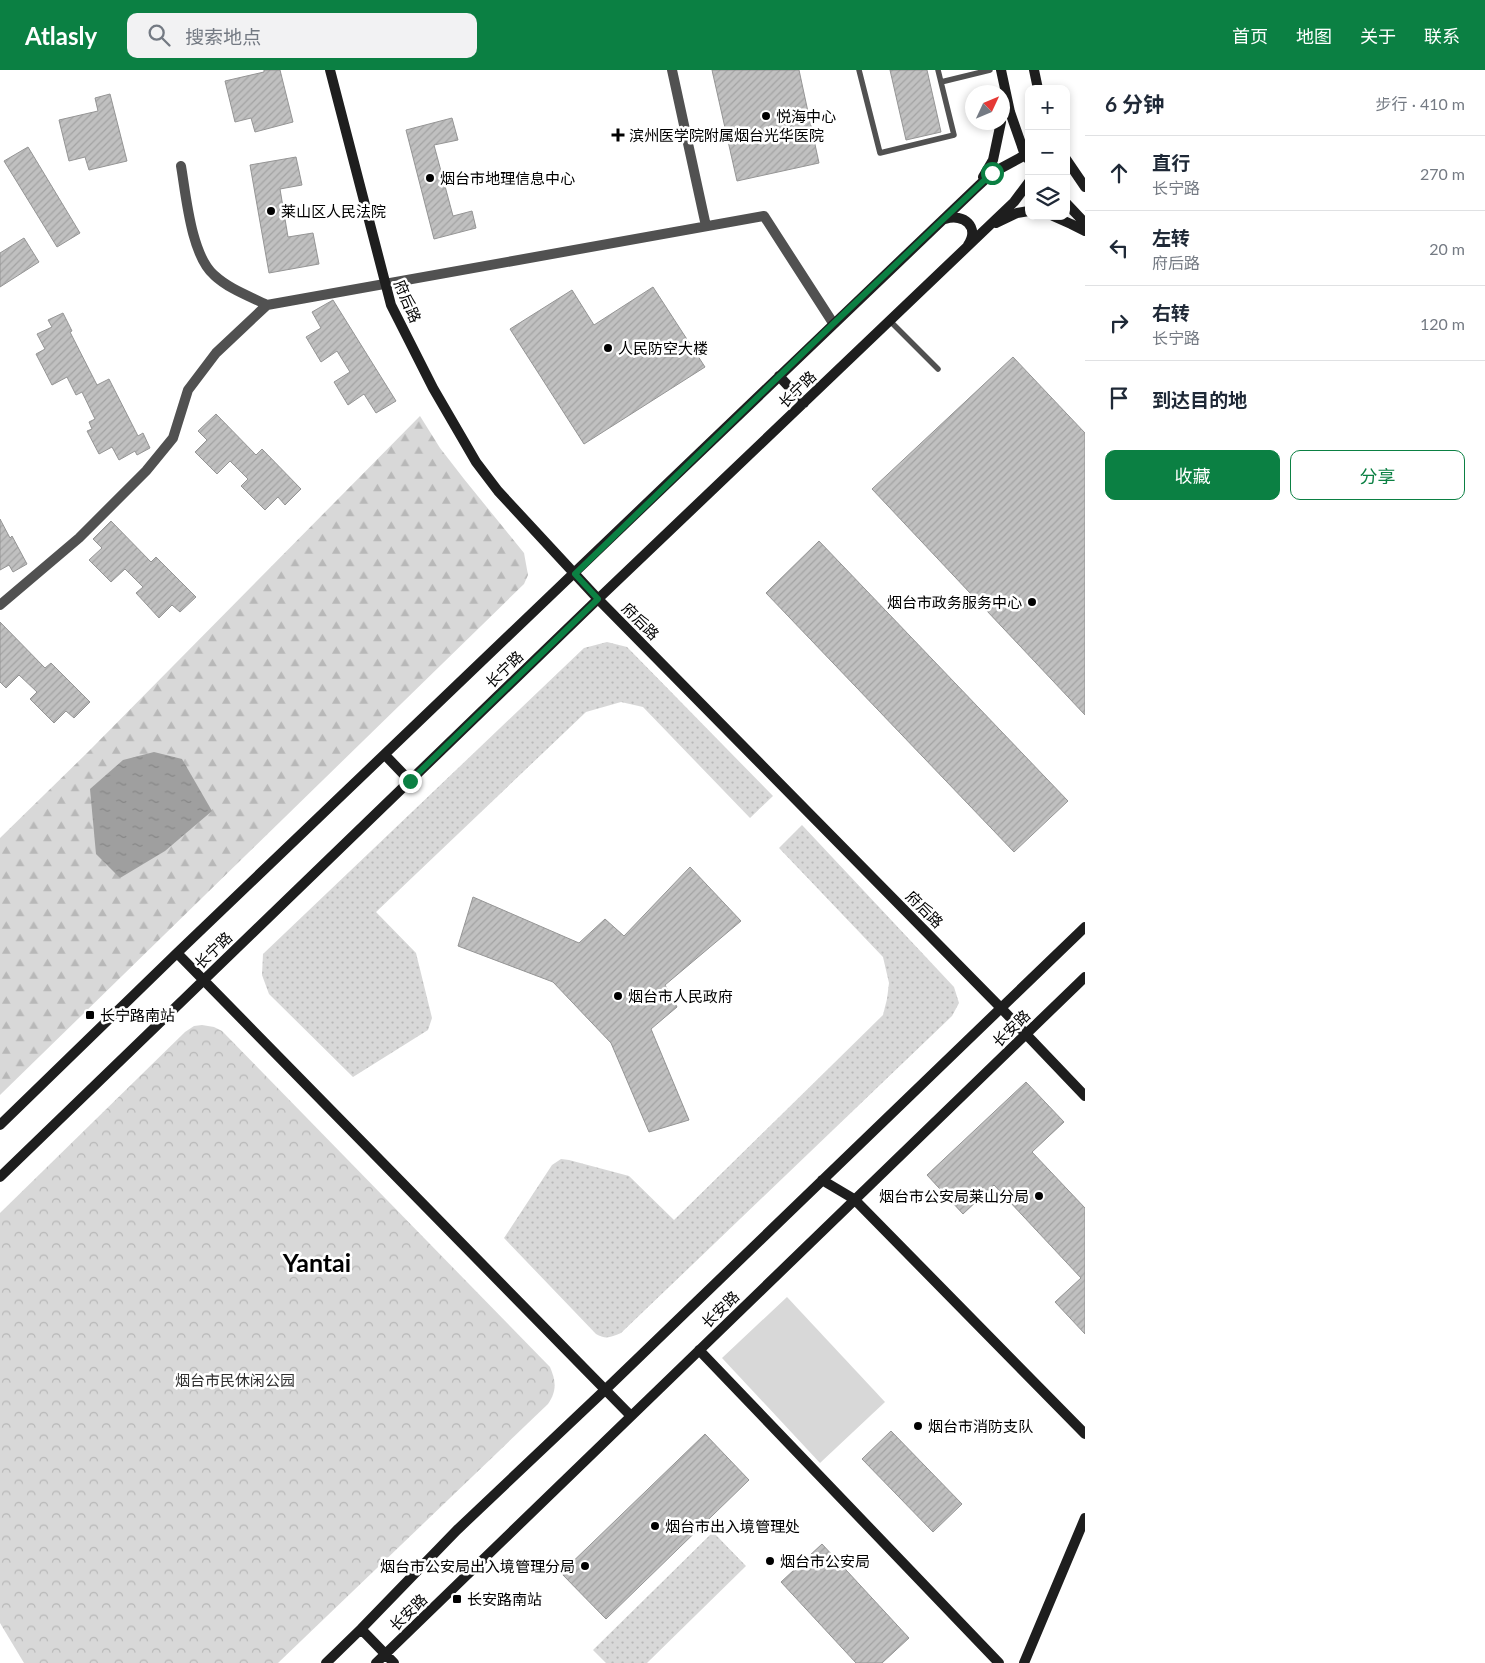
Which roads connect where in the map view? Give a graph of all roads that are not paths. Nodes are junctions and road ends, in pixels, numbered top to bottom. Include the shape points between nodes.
1 (330, 70) edge
2 (672, 70) edge
3 (859, 70) edge
4 (938, 70) edge
5 (990, 70) edge
6 (1034, 70) edge
7 (1001, 73) edge
8 (941, 82) junction
9 (1037, 85) edge
10 (999, 130) edge
11 (1025, 149) edge
12 (1025, 157) edge
13 (1070, 165) edge
14 (181, 166) dead end
15 (1025, 187) edge
16 (1085, 187) edge
17 (975, 189) junction
18 (1070, 207) edge
19 (1025, 212) edge
20 (1062, 220) edge
21 (1085, 223) edge
22 (706, 226) junction
23 (937, 226) junction
24 (989, 227) junction
25 (1085, 231) edge
26 (964, 250) junction
27 (384, 284) junction
28 (267, 304) junction
29 (890, 321) junction
30 (833, 324) junction
31 (938, 369) dead end
32 (779, 376) junction
33 (804, 402) junction
34 (575, 574) junction
35 (598, 599) junction
36 (0, 605) edge
37 (385, 755) junction
38 (410, 781) junction
39 (1085, 927) edge
40 (177, 953) junction
41 (1085, 978) edge
42 (203, 980) junction
43 (1000, 1008) junction
44 (1025, 1035) junction
45 (1085, 1096) edge
46 (0, 1125) edge
47 (2, 1172) edge
48 (822, 1180) junction
49 (854, 1199) junction
50 (699, 1350) junction
51 (606, 1389) junction
52 (631, 1416) junction
53 (1085, 1434) edge
54 (1085, 1518) edge
55 (361, 1630) junction
56 (386, 1654) junction
57 (326, 1663) edge
58 (376, 1663) edge
59 (394, 1663) edge
60 (999, 1663) edge
61 (1024, 1663) edge

1 - 27 street, 府后路
2 - 22 street
3 - 8 lane via 880,153 954,135
4 - 8 lane
5 - 8 lane
6 - 9 street
7 - 11 street via 1010,112
10 - 17 street via 993,160
12 - 17 street, 长宁路 via 992,173
13 - 16 street
14 - 28 street via 194,236 212,274 230,287
15 - 24 street, 长宁路
17 - 23 street, 长宁路
18 - 21 street
19 - 24 street
20 - 25 street
22 - 27 street
22 - 30 street via 764,216
23 - 26 street via 954,216 963,218 970,225 972,234
23 - 30 street, 长宁路
24 - 26 street, 长宁路
26 - 29 street, 长宁路
27 - 28 street
27 - 34 street, 府后路 via 391,305 433,388 476,462 498,491
28 - 36 street via 216,353 188,390 173,438 146,472 78,538
29 - 31 lane
29 - 33 street, 长宁路
30 - 32 street, 长宁路
32 - 33 street
32 - 34 street, 长宁路
33 - 35 street, 长宁路
34 - 35 street, 府后路
34 - 37 street, 长宁路
35 - 38 street, 长宁路
35 - 43 street, 府后路
37 - 38 street
37 - 40 street, 长宁路
38 - 42 street, 长宁路
39 - 43 street
40 - 42 street
40 - 46 street, 长宁路
41 - 44 street, 长安路
42 - 47 street, 长宁路
42 - 51 street
43 - 44 street, 府后路
43 - 48 street
44 - 45 street, 府后路
44 - 49 street, 长安路
48 - 49 street
48 - 51 street
49 - 50 street, 长安路
49 - 53 street
50 - 52 street, 长安路
50 - 60 street
51 - 52 street
51 - 55 street via 457,1530
52 - 56 street, 长安路
54 - 61 street
55 - 56 street
55 - 57 street
56 - 58 street, 长安路
56 - 59 street

